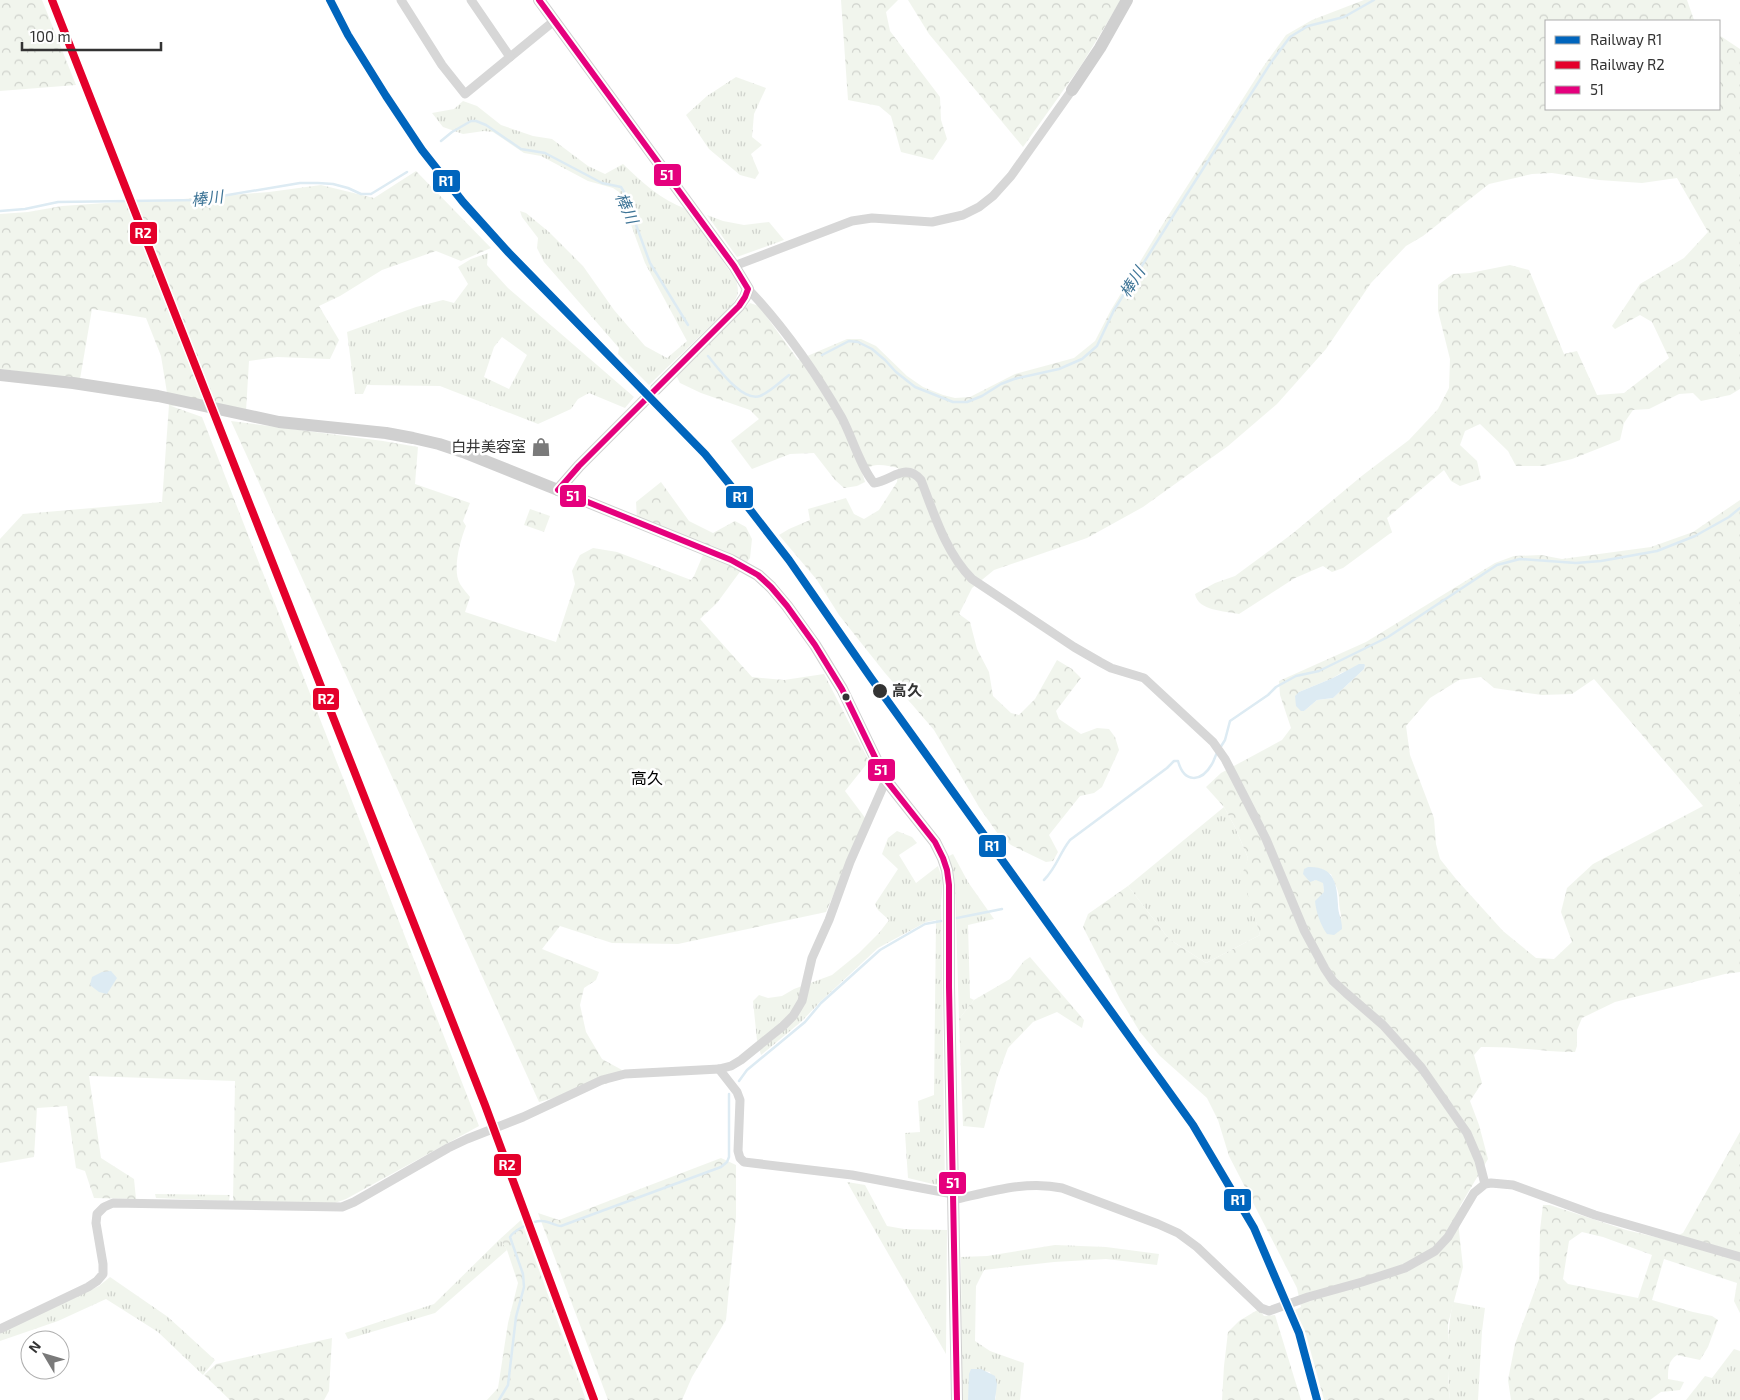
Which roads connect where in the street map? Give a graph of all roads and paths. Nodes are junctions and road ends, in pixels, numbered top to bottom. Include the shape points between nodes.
1 (401, 0) edge
2 (471, 0) edge
3 (540, 0) edge
4 (1126, 0) edge
5 (554, 21) junction
6 (510, 58) junction
7 (1072, 90) joint
8 (734, 266) junction
9 (748, 289) junction
10 (0, 374) edge
11 (656, 388) tunnel mouth
12 (642, 403) tunnel mouth
13 (558, 490) junction
14 (886, 780) junction
15 (720, 1069) junction
16 (1485, 1184) junction
17 (953, 1197) junction
18 (1740, 1257) edge
19 (0, 1329) edge
20 (956, 1400) edge

1 - 6 street via 442,65 465,94
2 - 6 street
3 - 5 main road
4 - 7 main road
5 - 6 street
5 - 8 main road
7 - 8 street via 1011,176 979,207 932,222 852,220
8 - 9 main road
9 - 11 main road via 739,306
9 - 16 street via 813,373 842,420 874,483 909,471 921,480 952,554 962,569 980,585 1074,647 1111,668 1144,678 1215,745 1266,840 1304,930 1325,969 1421,1067 1467,1133
10 - 13 main road via 158,396 279,422 413,438 463,452
12 - 13 main road
13 - 14 main road via 731,560 758,575 781,598 815,645 842,690
14 - 15 street via 812,958 802,1001 783,1026 741,1060
14 - 17 main road via 935,842 947,870
15 - 17 street via 740,1100 738,1151 744,1162 852,1175
15 - 19 street via 625,1074 602,1080 523,1118 454,1145 342,1207 113,1203 97,1214 103,1274 96,1282
16 - 17 street via 1474,1193 1448,1237 1435,1250 1397,1270 1269,1311 1261,1308 1197,1247 1178,1234 1062,1188 1046,1184 1028,1185
16 - 18 street via 1513,1185 1595,1215
17 - 20 main road

